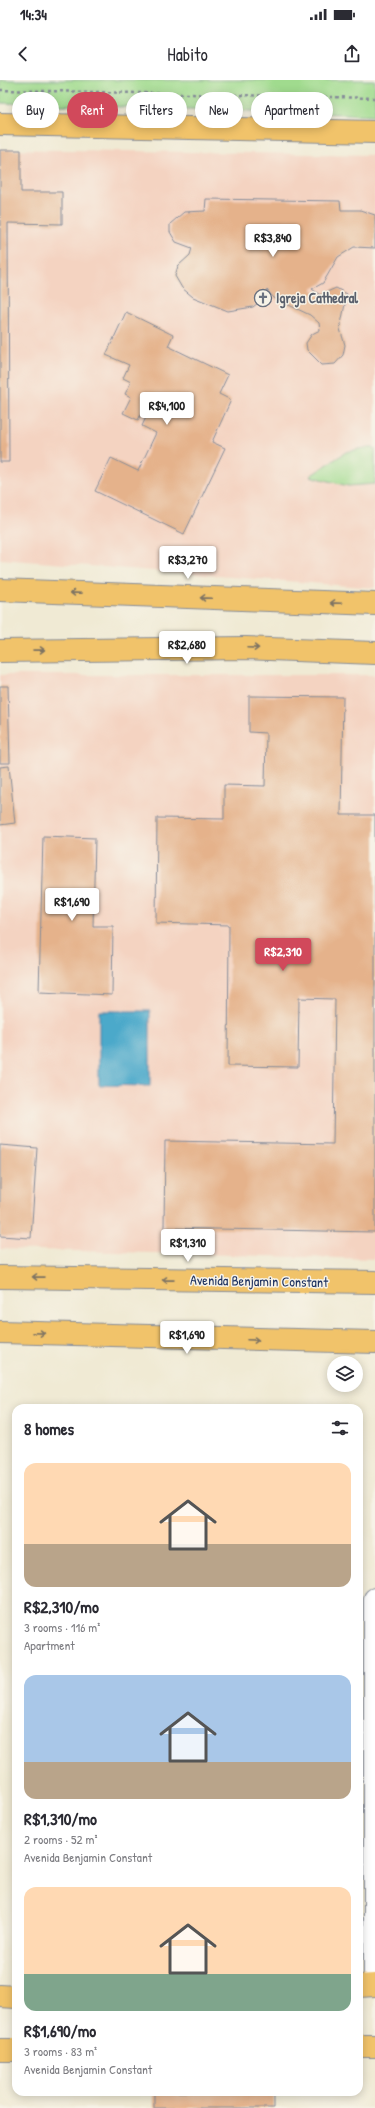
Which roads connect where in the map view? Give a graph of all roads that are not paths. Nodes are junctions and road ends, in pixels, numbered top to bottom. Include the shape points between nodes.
1 (0, 124) edge
2 (375, 132) edge
3 (0, 590) edge
4 (375, 604) edge
5 (0, 651) edge
6 (375, 653) edge
7 (0, 1277) edge
8 (375, 1282) edge
9 (0, 1332) edge
10 (375, 1342) edge
11 (375, 1599) edge
12 (375, 1985) edge
13 (363, 1986) edge
14 (0, 1996) edge
15 (12, 1997) edge
16 (363, 2046) edge
17 (375, 2046) edge
18 (0, 2050) edge
19 (12, 2050) edge

1 - 2 main road
4 -> 3 main road
5 -> 6 main road via 245,648
8 -> 7 main road, Avenida Benjamin Constant
9 -> 10 main road
11 - 12 street
12 - 13 main road
14 - 15 main road
16 - 17 main road
18 - 19 main road

